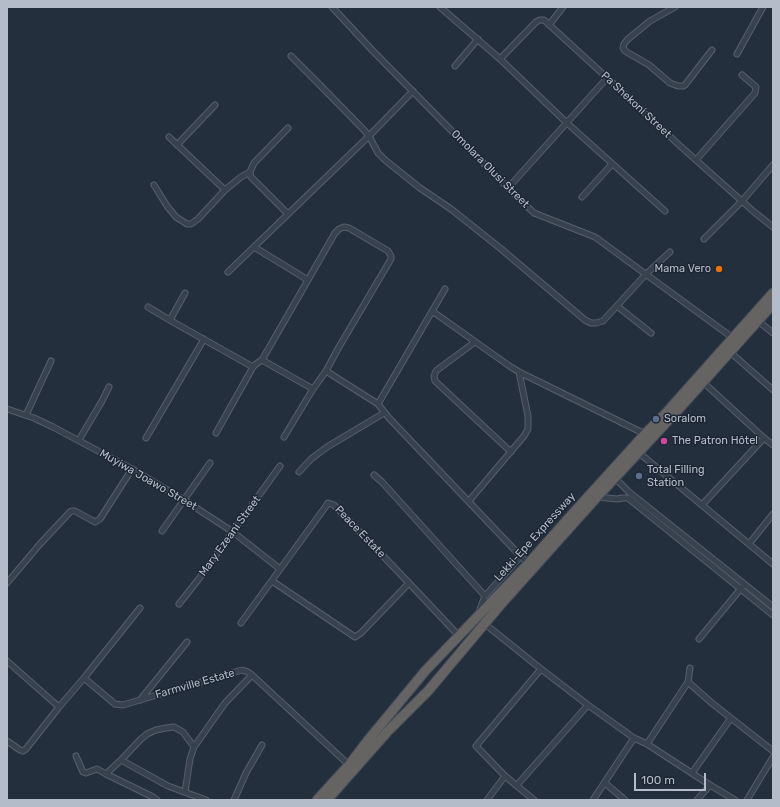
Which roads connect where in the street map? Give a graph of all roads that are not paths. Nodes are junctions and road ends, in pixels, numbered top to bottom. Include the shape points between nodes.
1 (332, 7) edge
2 (440, 7) edge
3 (563, 7) edge
4 (675, 7) edge
5 (764, 7) edge
6 (549, 25) junction
7 (478, 39) junction
8 (712, 50) dead end
9 (737, 54) dead end
10 (291, 56) dead end
11 (500, 59) junction
12 (455, 66) dead end
13 (742, 75) dead end
14 (607, 78) junction
15 (413, 91) junction
16 (215, 105) dead end
17 (567, 123) junction
18 (288, 128) dead end
19 (369, 136) junction
20 (169, 137) dead end
21 (177, 145) junction
22 (696, 160) junction
23 (612, 164) junction
24 (773, 165) edge
25 (250, 172) junction
26 (154, 185) dead end
27 (508, 188) junction
28 (225, 190) junction
29 (582, 197) dead end
30 (742, 201) junction
31 (665, 211) dead end
32 (288, 214) junction
33 (773, 227) edge
34 (704, 239) dead end
35 (254, 247) junction
36 (670, 252) dead end
37 (228, 272) dead end
38 (646, 274) junction
39 (308, 280) junction
40 (445, 289) dead end
41 (185, 293) dead end
42 (773, 293) edge
43 (773, 304) edge
44 (617, 306) junction
45 (148, 307) dead end
46 (432, 311) junction
47 (170, 320) junction
48 (758, 321) junction
49 (651, 333) dead end
50 (773, 333) edge
51 (733, 338) junction
52 (204, 339) junction
53 (475, 342) junction
54 (730, 352) junction
55 (262, 360) junction
56 (51, 361) dead end
57 (253, 367) junction
58 (326, 371) junction
59 (519, 372) junction
60 (703, 382) junction
61 (109, 386) dead end
62 (313, 389) junction
63 (773, 390) edge
64 (378, 404) junction
65 (7, 409) edge
66 (384, 413) junction
67 (26, 415) junction
68 (216, 433) dead end
69 (645, 434) junction
70 (284, 437) dead end
71 (146, 438) dead end
72 (764, 438) junction
73 (79, 440) junction
74 (773, 445) edge
75 (511, 452) junction
76 (638, 452) junction
77 (210, 463) dead end
78 (280, 466) dead end
79 (132, 469) junction
80 (299, 472) dead end
81 (374, 475) dead end
82 (615, 478) junction
83 (597, 497) junction
84 (184, 500) junction
85 (469, 501) junction
86 (702, 505) junction
87 (773, 514) edge
88 (657, 517) junction
89 (162, 532) dead end
90 (233, 532) junction
91 (749, 544) junction
92 (520, 556) junction
93 (528, 564) junction
94 (773, 564) edge
95 (280, 569) junction
96 (272, 581) junction
97 (409, 583) junction
98 (7, 584) edge
99 (745, 584) junction
100 (740, 589) junction
101 (485, 596) junction
102 (179, 604) dead end
103 (773, 607) edge
104 (140, 608) dead end
105 (773, 615) edge
106 (478, 617) junction
107 (241, 623) dead end
108 (485, 624) junction
109 (459, 636) junction
110 (699, 639) dead end
111 (187, 642) dead end
112 (7, 661) edge
113 (690, 668) dead end
114 (541, 669) junction
115 (252, 675) junction
116 (420, 677) junction
117 (85, 680) junction
118 (688, 682) junction
119 (435, 683) junction
120 (428, 691) junction
121 (140, 700) junction
122 (588, 705) junction
123 (59, 707) junction
124 (732, 718) junction
125 (634, 738) junction
126 (7, 741) edge
127 (647, 744) junction
128 (262, 745) dead end
129 (194, 747) junction
130 (773, 751) edge
131 (76, 756) dead end
132 (773, 757) edge
133 (121, 760) junction
134 (349, 764) junction
135 (692, 773) junction
136 (106, 774) junction
137 (505, 776) junction
138 (605, 783) junction
139 (517, 785) junction
140 (710, 785) junction
141 (185, 792) junction
142 (157, 800) edge
143 (206, 800) edge
144 (234, 800) edge
145 (317, 800) edge
146 (327, 800) edge
147 (487, 800) edge
148 (534, 800) edge
149 (592, 800) edge
150 (625, 800) edge
151 (697, 800) edge
152 (736, 800) edge
153 (747, 800) edge

1 - 15 street, Omolara Olusi Street
2 - 7 street
3 - 6 street
4 - 8 street via 650,21 628,39 623,48 625,51 649,65 670,83 683,86
5 - 9 street
6 - 11 street via 544,20 536,22
6 - 14 street, Pa Shekoni Street
7 - 11 street
7 - 12 street
10 - 19 street
11 - 17 street
13 - 22 street via 756,87 755,93
14 - 17 street
14 - 22 street, Pa Shekoni Street
15 - 19 street
15 - 27 street, Omolara Olusi Street
16 - 21 street
17 - 23 street
17 - 27 street
18 - 25 street via 254,163
19 - 32 street
19 - 44 street via 385,160 500,248 585,320 591,323 603,321
20 - 21 street
21 - 28 street
22 - 30 street, Pa Shekoni Street
23 - 29 street
23 - 31 street
24 - 30 street
25 - 28 street
25 - 32 street
26 - 28 street via 167,206 187,224 198,219
27 - 38 street, Omolara Olusi Street via 534,213 595,237
30 - 33 street, Pa Shekoni Street
30 - 34 street
32 - 35 street
35 - 37 street
35 - 39 street
36 - 38 street
38 - 44 street
38 - 51 street, Omolara Olusi Street
39 - 55 street
39 - 58 street via 335,233 344,227 391,256
40 - 46 street
41 - 47 street
42 - 51 highway, Lekki-Epe Expressway
43 - 48 highway, Lekki-Epe Expressway
44 - 49 street
45 - 47 street
46 - 53 street
46 - 64 street
47 - 52 street
48 - 50 street
48 - 54 highway, Lekki-Epe Expressway
51 - 69 highway, Lekki-Epe Expressway
52 - 57 street
52 - 71 street
53 - 59 street
53 - 75 street via 436,371 435,381
54 - 60 highway, Lekki-Epe Expressway
54 - 63 street
55 - 57 street
55 - 62 street
56 - 67 street
57 - 68 street
58 - 62 street
58 - 64 street
59 - 69 street
59 - 75 street via 528,416 528,429
60 - 72 street
60 - 76 highway, Lekki-Epe Expressway
61 - 73 street
62 - 70 street
64 - 66 street
65 - 67 street, Muyiwa Joawo Street
66 - 80 street via 327,447
66 - 85 street
67 - 73 street, Muyiwa Joawo Street
69 - 93 highway, Lekki-Epe Expressway
72 - 74 street
72 - 86 street
73 - 79 street, Muyiwa Joawo Street
75 - 85 street
76 - 82 highway, Lekki-Epe Expressway
76 - 86 street
77 - 84 street
78 - 90 street, Mary Ezeani Street
79 - 84 street, Muyiwa Joawo Street
79 - 98 street via 100,519 94,522 75,511 70,512
81 - 101 street
82 - 83 highway, Lekki-Epe Expressway
82 - 88 street
83 - 88 street via 628,498
83 - 108 highway, Lekki-Epe Expressway
84 - 89 street
84 - 90 street, Muyiwa Joawo Street
85 - 92 street
86 - 91 street
87 - 91 street
88 - 99 street
88 - 100 street
90 - 95 street, Muyiwa Joawo Street
90 - 102 street, Mary Ezeani Street
91 - 94 street
92 - 93 street
92 - 101 street
93 - 106 highway, Lekki-Epe Expressway
95 - 96 street, Peace Estate
95 - 97 street, Peace Estate via 328,503 334,505
96 - 97 street via 356,637
96 - 107 street, Peace Estate
97 - 109 street, Peace Estate
99 - 100 street
99 - 103 street
100 - 105 street
100 - 110 street
101 - 106 street
104 - 117 street
106 - 109 highway, Lekki-Epe Expressway
108 - 114 street
108 - 119 highway, Lekki-Epe Expressway
109 - 116 highway, Lekki-Epe Expressway
111 - 121 street
112 - 123 street
113 - 118 street
114 - 122 street
114 - 137 street via 476,746
115 - 121 street, Farmville Estate via 242,670
115 - 129 street via 225,703
115 - 134 street, Farmville Estate
116 - 119 highway
116 - 120 highway
116 - 134 highway, Lekki-Epe Expressway
117 - 121 street, Farmville Estate via 115,704 123,705
117 - 123 street
118 - 124 street
118 - 127 street
119 - 120 highway, Lekki-Epe Expressway
120 - 146 highway, Lekki-Epe Expressway via 388,731
122 - 125 street
122 - 139 street
123 - 126 street via 23,751
124 - 130 street
124 - 135 street
125 - 127 street
125 - 138 street
127 - 135 street
128 - 144 street
129 - 133 street via 183,732 174,727 156,730 141,739
129 - 141 street
131 - 136 street via 83,772 98,769
132 - 153 street
133 - 136 street
133 - 141 street via 168,786
134 - 145 highway, Lekki-Epe Expressway
135 - 140 street
136 - 142 street
137 - 139 street
137 - 147 street
138 - 149 street
138 - 150 street
139 - 148 street
140 - 151 street
140 - 152 street
141 - 143 street

